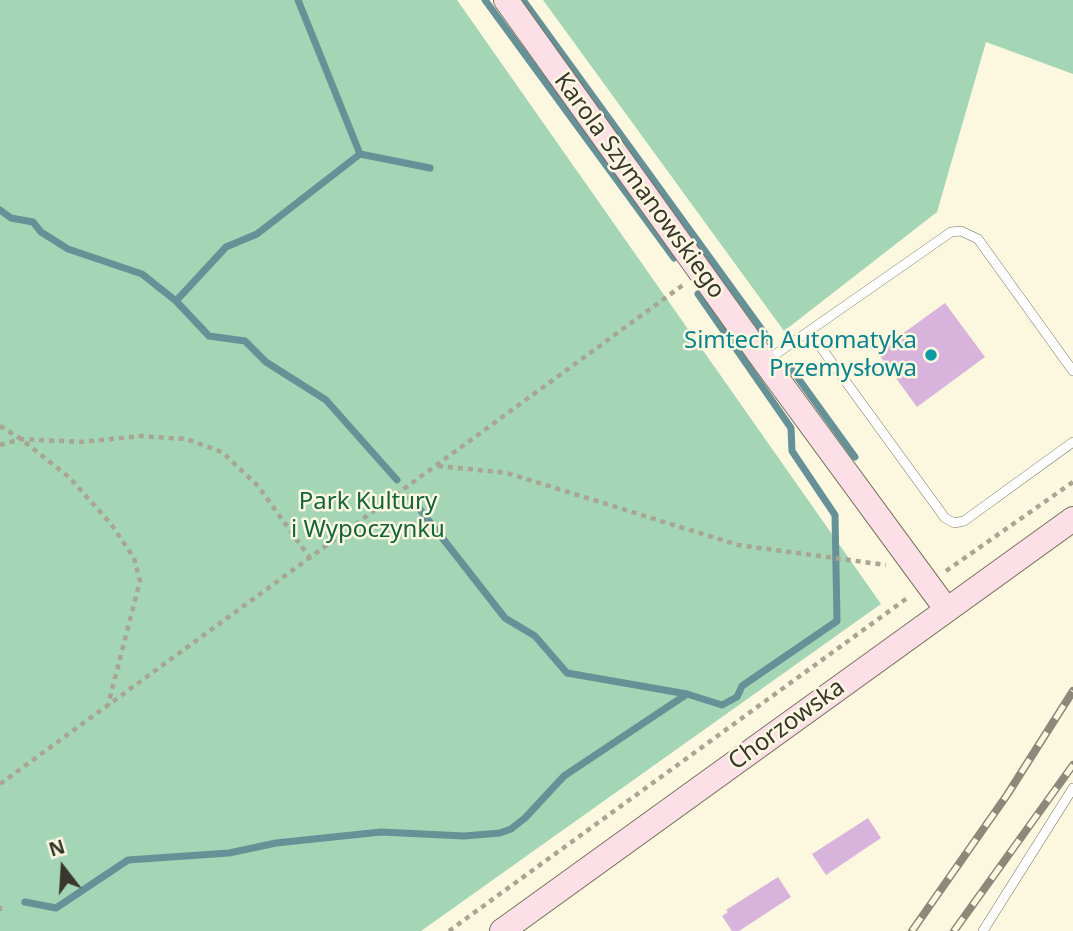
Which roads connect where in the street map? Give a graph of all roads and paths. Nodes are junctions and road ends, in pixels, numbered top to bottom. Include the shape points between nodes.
1 (506, 0) edge
2 (701, 272) junction
3 (809, 331) junction
4 (765, 362) junction
5 (1073, 371) edge
6 (0, 426) edge
7 (21, 439) junction
8 (1073, 442) edge
9 (0, 445) edge
10 (438, 466) junction
11 (1073, 482) edge
12 (1073, 519) edge
13 (310, 558) junction
14 (923, 577) junction
15 (947, 610) junction
16 (107, 706) junction
17 (0, 784) edge
18 (1073, 788) edge
19 (0, 906) edge
20 (0, 916) edge
21 (450, 931) edge
22 (502, 931) edge
23 (983, 931) edge

1 - 2 street, Karola Szymanowskiego
2 - 4 street, Karola Szymanowskiego
2 - 10 path
3 - 4 lane
3 - 5 lane via 951,232 961,231 978,239
3 - 8 lane via 945,518 954,523 964,521
4 - 14 street, Karola Szymanowskiego
6 - 7 path
7 - 9 path
7 - 13 path via 82,442 140,436 186,439 222,452 258,486
7 - 16 path via 70,478 134,558 140,581
10 - 13 path
10 - 14 path via 507,473 738,545
11 - 14 path
12 - 15 street, Chorzowska
13 - 16 path
14 - 15 street, Karola Szymanowskiego
14 - 21 path
15 - 22 street, Chorzowska
16 - 17 path
18 - 23 lane
19 - 20 path

